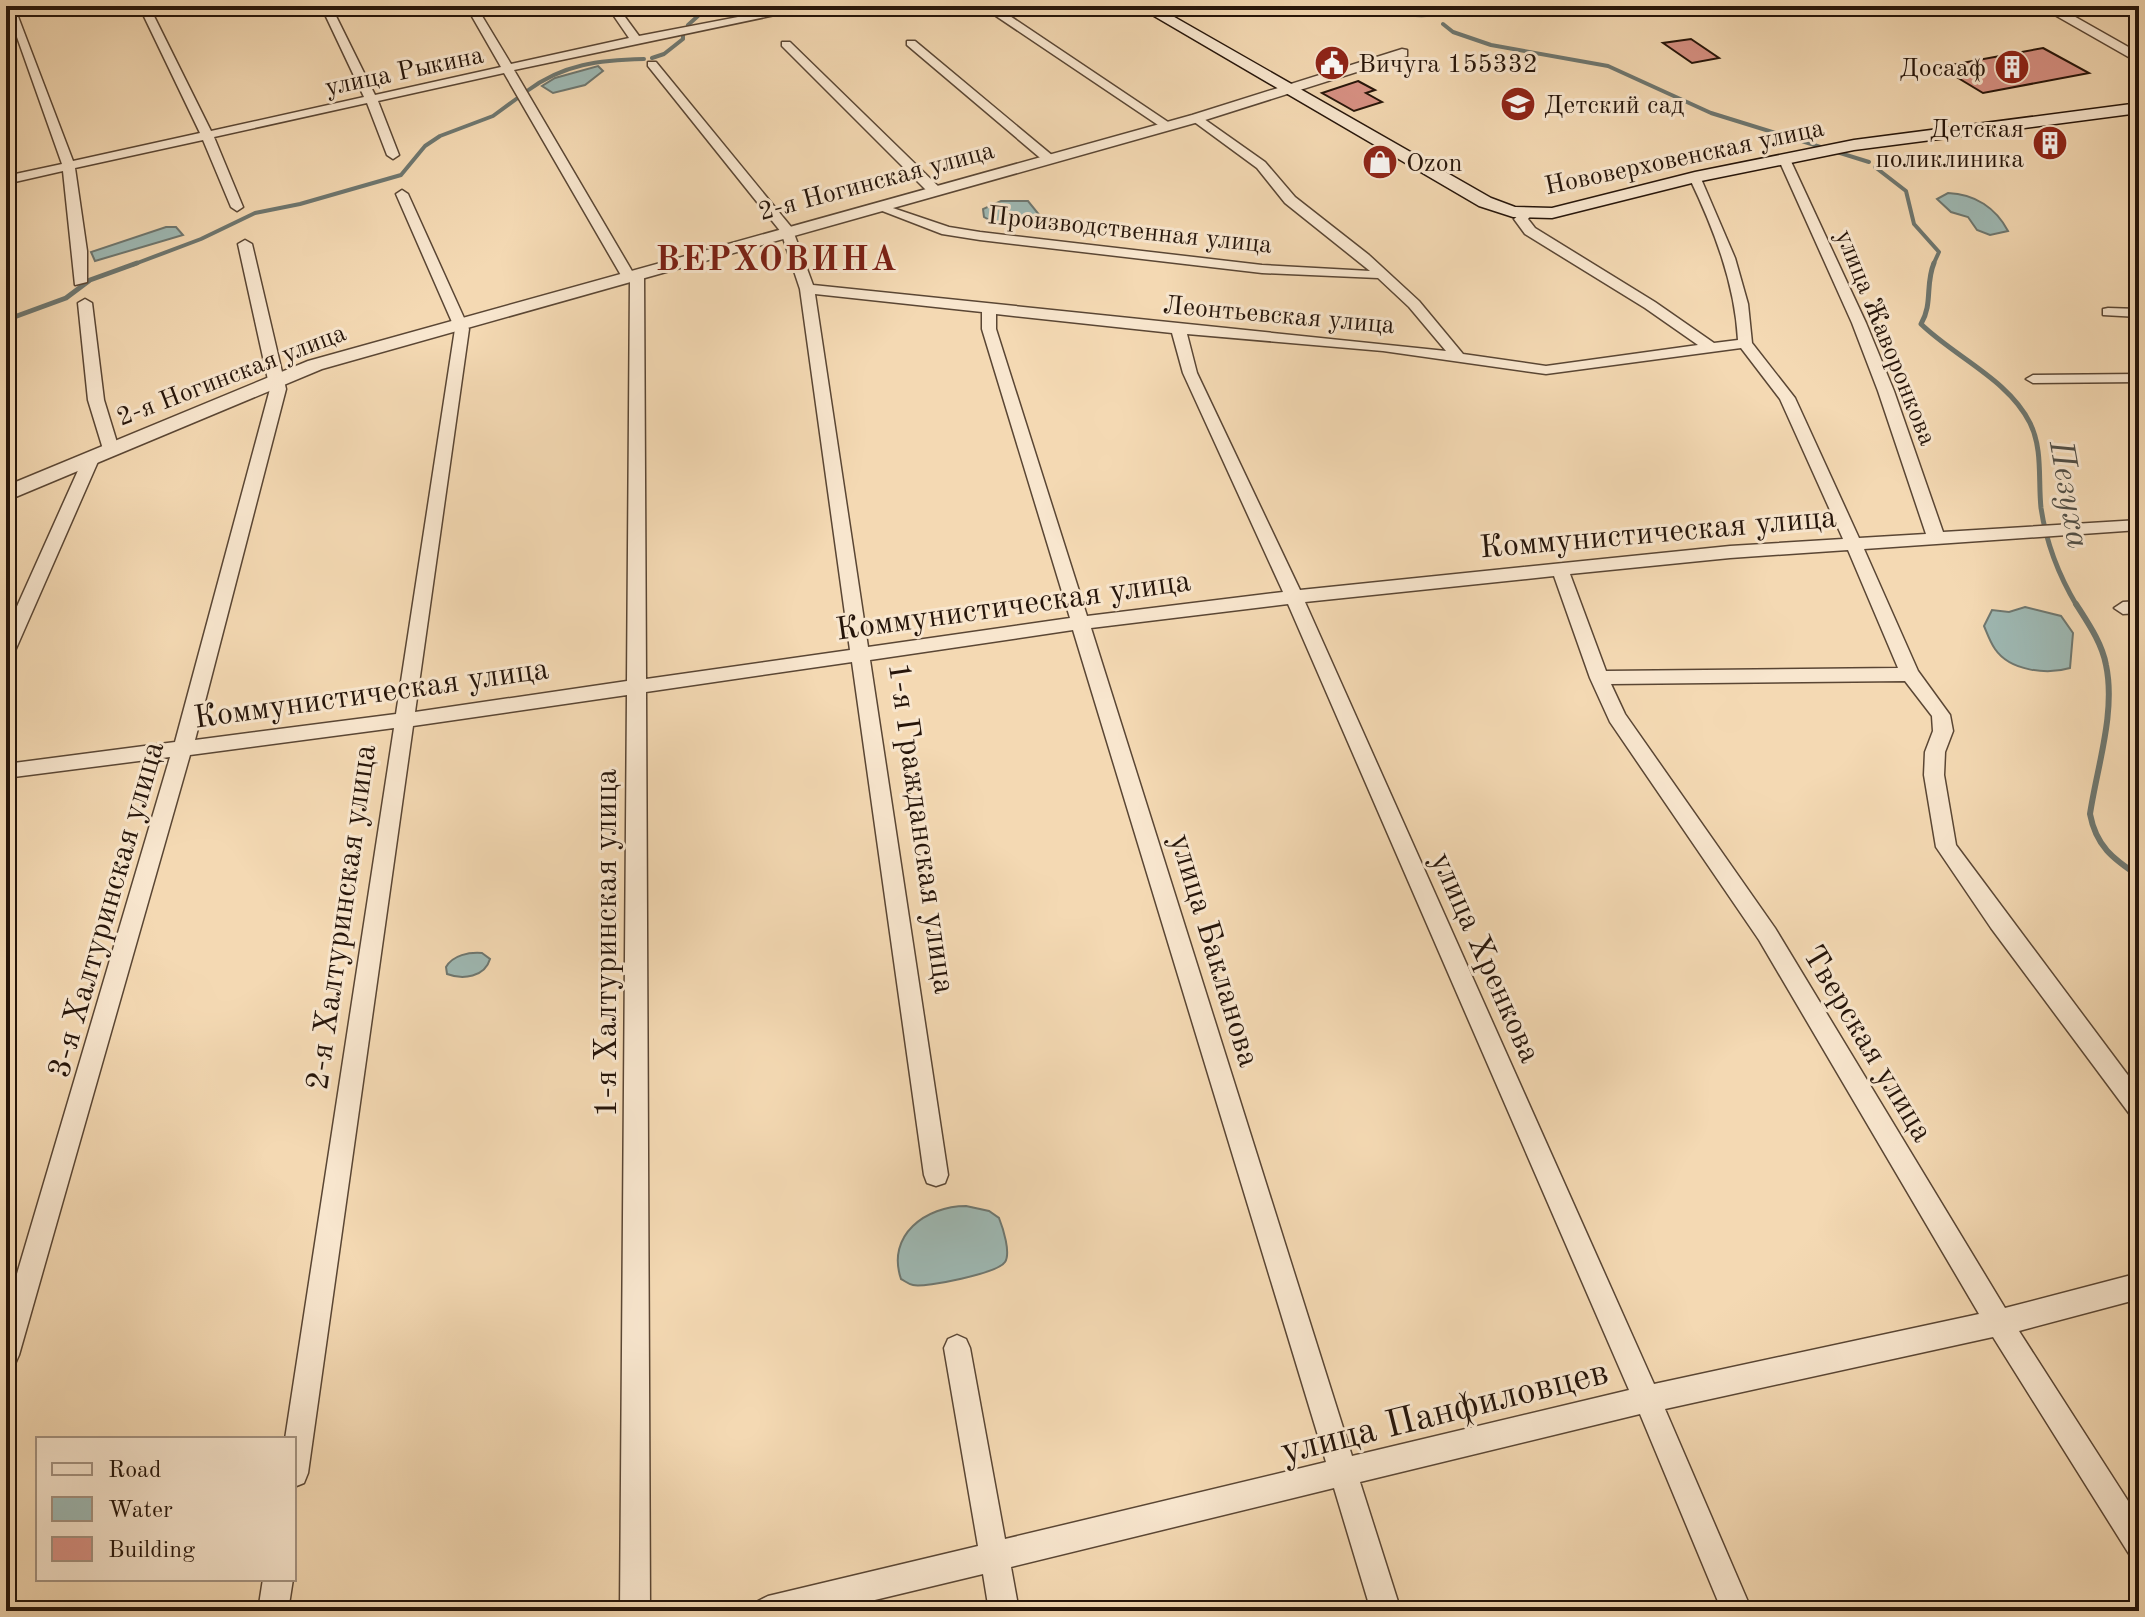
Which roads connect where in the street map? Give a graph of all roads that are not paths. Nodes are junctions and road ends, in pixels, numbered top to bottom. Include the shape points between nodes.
1 (9, 6) edge
2 (144, 6) edge
3 (326, 6) edge
4 (471, 6) edge
5 (612, 6) edge
6 (813, 6) edge
7 (913, 6) edge
8 (980, 6) edge
9 (988, 6) edge
10 (1144, 6) edge
11 (2046, 6) edge
12 (637, 41) junction
13 (911, 43) dead end
14 (786, 44) dead end
15 (1402, 53) dead end
16 (2139, 59) edge
17 (652, 64) dead end
18 (508, 70) junction
19 (1294, 89) junction
20 (372, 101) junction
21 (2139, 108) edge
22 (1197, 118) junction
23 (1168, 126) junction
24 (207, 135) junction
25 (393, 155) dead end
26 (1784, 158) junction
27 (1049, 159) junction
28 (69, 167) junction
29 (1695, 177) junction
30 (6, 180) edge
31 (935, 191) junction
32 (402, 194) dead end
33 (237, 207) dead end
34 (878, 207) junction
35 (1525, 214) junction
36 (787, 231) junction
37 (245, 244) dead end
38 (1381, 274) junction
39 (633, 276) junction
40 (80, 282) dead end
41 (807, 289) junction
42 (85, 303) dead end
43 (989, 308) junction
44 (2108, 312) dead end
45 (2139, 313) edge
46 (460, 323) junction
47 (1178, 329) junction
48 (1745, 343) junction
49 (1709, 346) junction
50 (1458, 357) junction
51 (2139, 378) edge
52 (276, 379) junction
53 (2033, 379) dead end
54 (111, 449) junction
55 (92, 457) junction
56 (6, 494) edge
57 (2139, 525) edge
58 (1936, 538) junction
59 (1854, 544) junction
60 (1560, 569) junction
61 (1294, 597) junction
62 (1081, 623) junction
63 (6, 651) edge
64 (862, 656) junction
65 (1910, 674) junction
66 (1599, 678) junction
67 (637, 686) junction
68 (405, 720) junction
69 (183, 747) junction
70 (6, 771) edge
71 (2139, 1108) edge
72 (936, 1175) dead end
73 (2139, 1286) edge
74 (1999, 1323) junction
75 (957, 1348) dead end
76 (6, 1355) edge
77 (1647, 1399) junction
78 (296, 1459) edge
79 (1345, 1474) junction
80 (2139, 1544) edge
81 (994, 1557) junction
82 (278, 1581) edge
83 (273, 1611) edge
84 (635, 1611) edge
85 (768, 1611) edge
86 (1004, 1611) edge
87 (1386, 1611) edge
88 (1737, 1611) edge

1 - 28 street
2 - 24 street
3 - 20 street
4 - 18 street
5 - 12 street
6 - 12 street, улица Рыкина
7 - 8 street
9 - 23 street
10 - 19 main road
11 - 16 street
12 - 18 street, улица Рыкина
13 - 27 street
14 - 31 street
15 - 19 street, 2-я Ногинская улица
17 - 36 street, 1-я Гражданская улица
18 - 20 street, улица Рыкина
18 - 39 street
19 - 22 street, 2-я Ногинская улица
19 - 35 main road via 1485,202
20 - 24 street, улица Рыкина
20 - 25 street
21 - 26 main road, Нововерховенская улица
22 - 23 street, 2-я Ногинская улица
22 - 38 street via 1261,165 1290,200
23 - 27 street, 2-я Ногинская улица
24 - 28 street, улица Рыкина
24 - 33 street
26 - 29 main road, Нововерховенская улица
26 - 58 street, улица Жаворонкова via 1859,323
27 - 31 street, 2-я Ногинская улица
28 - 30 street, улица Рыкина
28 - 40 street
29 - 35 main road, Нововерховенская улица via 1566,210
29 - 48 street via 1736,287 1746,323
31 - 34 street, 2-я Ногинская улица
32 - 46 street
34 - 36 street, 2-я Ногинская улица
34 - 38 street, Производственная улица via 947,231 980,236 1262,269
35 - 49 street via 1521,219 1530,231
36 - 39 street, 2-я Ногинская улица
36 - 41 street, 1-я Гражданская улица
37 - 52 street, 3-я Халтуринская улица
38 - 50 street
39 - 46 street, 2-я Ногинская улица
39 - 67 street, 1-я Халтуринская улица
41 - 43 street, Леонтьевская улица
41 - 64 street, 1-я Гражданская улица
42 - 54 street via 96,400
43 - 47 street, Леонтьевская улица
43 - 62 street, улица Бакланова via 989,329
44 - 45 street
46 - 52 street, 2-я Ногинская улица
46 - 68 street, 2-я Халтуринская улица
47 - 50 street, Леонтьевская улица
47 - 61 street, улица Хренкова via 1190,373
48 - 49 street, Леонтьевская улица
48 - 59 street via 1787,398
49 - 50 street, Леонтьевская улица via 1555,369
51 - 53 street
52 - 54 street, 2-я Ногинская улица
52 - 69 street, 3-я Халтуринская улица via 278,389
54 - 55 street, 2-я Ногинская улица
55 - 56 street, 2-я Ногинская улица
55 - 63 street
57 - 58 street, Коммунистическая улица
58 - 59 street, Коммунистическая улица
59 - 60 street, Коммунистическая улица
59 - 65 street
60 - 61 street, Коммунистическая улица
60 - 66 street, Тверская улица
61 - 62 street, Коммунистическая улица
61 - 77 street, улица Хренкова
62 - 64 street, Коммунистическая улица
62 - 79 street, улица Бакланова
64 - 67 street, Коммунистическая улица
64 - 72 street, 1-я Гражданская улица
65 - 66 street
65 - 71 street via 1941,715 1934,775 1946,847
66 - 74 street, Тверская улица via 1636,749 1767,934
67 - 68 street, Коммунистическая улица
67 - 84 street, 1-я Халтуринская улица
68 - 69 street, Коммунистическая улица
68 - 78 street, 2-я Халтуринская улица
69 - 70 street, Коммунистическая улица
69 - 76 street, 3-я Халтуринская улица
73 - 74 street, улица Панфиловцев
74 - 77 street, улица Панфиловцев
74 - 80 street, Тверская улица
75 - 81 street
77 - 79 street, улица Панфиловцев
77 - 88 street, улица Хренкова
79 - 81 street, улица Панфиловцев
79 - 87 street, улица Бакланова
81 - 85 street, улица Панфиловцев
81 - 86 street
82 - 83 street

